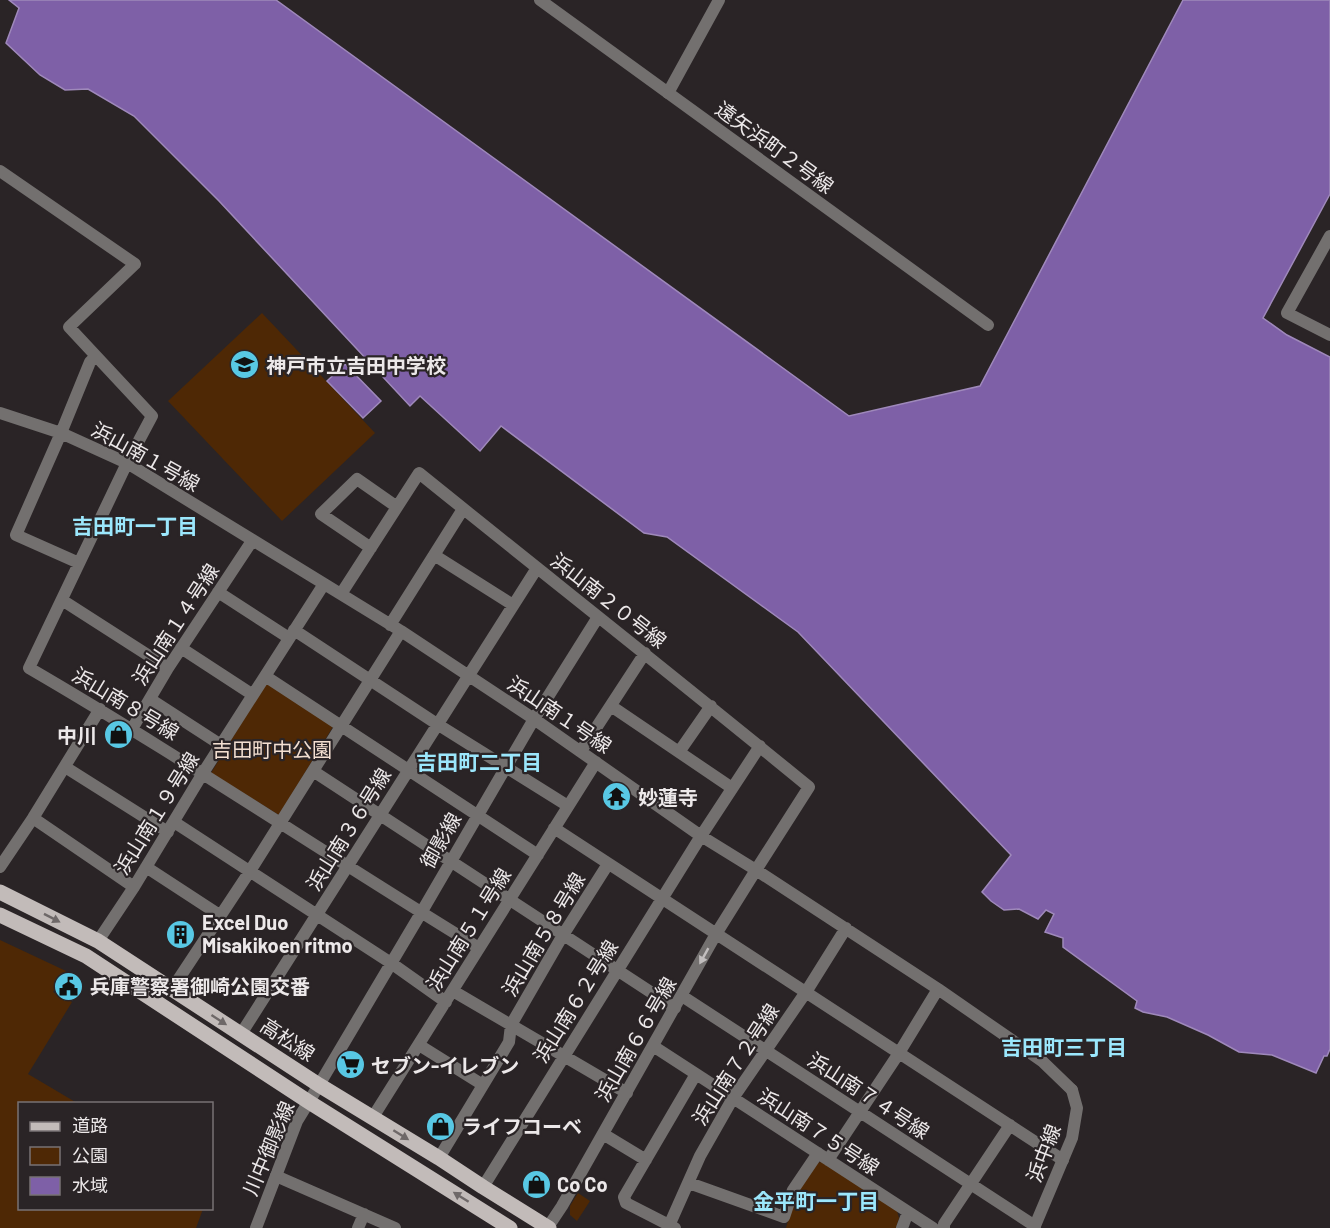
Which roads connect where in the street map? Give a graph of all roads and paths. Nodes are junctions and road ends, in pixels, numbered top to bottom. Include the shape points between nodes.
1 (540, 0) edge
2 (720, 0) edge
3 (668, 93) junction
4 (0, 171) edge
5 (1330, 236) edge
6 (988, 325) dead end
7 (1330, 335) edge
8 (96, 356) junction
9 (0, 413) edge
10 (61, 433) junction
11 (127, 463) junction
12 (397, 507) junction
13 (463, 509) junction
14 (252, 541) junction
15 (371, 548) junction
16 (434, 555) junction
17 (79, 563) junction
18 (537, 568) junction
19 (324, 584) junction
20 (218, 592) junction
21 (341, 594) junction
22 (62, 600) junction
23 (513, 605) junction
24 (598, 617) junction
25 (395, 628) junction
26 (292, 634) junction
27 (181, 648) junction
28 (645, 653) junction
29 (168, 668) junction
30 (468, 675) junction
31 (265, 676) junction
32 (370, 680) junction
33 (253, 695) junction
34 (150, 699) junction
35 (611, 706) junction
36 (711, 706) junction
37 (100, 710) junction
38 (534, 719) junction
39 (437, 724) junction
40 (341, 726) junction
41 (132, 729) junction
42 (221, 745) junction
43 (760, 746) junction
44 (581, 752) junction
45 (679, 752) junction
46 (596, 762) junction
47 (65, 767) junction
48 (506, 767) junction
49 (408, 770) junction
50 (313, 771) junction
51 (203, 773) junction
52 (732, 788) junction
53 (568, 806) junction
54 (380, 815) junction
55 (477, 815) junction
56 (33, 818) junction
57 (280, 823) junction
58 (171, 827) junction
59 (554, 828) junction
60 (701, 836) junction
61 (538, 855) junction
62 (450, 861) junction
63 (608, 864) junction
64 (347, 866) junction
65 (0, 867) edge
66 (146, 867) junction
67 (756, 870) junction
68 (249, 871) junction
69 (134, 887) junction
70 (0, 892) edge
71 (662, 899) junction
72 (509, 900) junction
73 (421, 913) junction
74 (0, 915) edge
75 (316, 915) junction
76 (221, 916) junction
77 (846, 928) junction
78 (716, 934) junction
79 (563, 935) junction
80 (98, 941) junction
81 (479, 948) junction
82 (391, 963) junction
83 (617, 971) junction
84 (172, 989) junction
85 (938, 989) junction
86 (453, 991) junction
87 (806, 992) junction
88 (682, 996) junction
89 (446, 1002) junction
90 (675, 1008) junction
91 (511, 1025) junction
92 (240, 1034) junction
93 (419, 1045) junction
94 (653, 1046) junction
95 (765, 1051) junction
96 (899, 1053) junction
97 (564, 1056) junction
98 (696, 1074) junction
99 (319, 1085) junction
100 (483, 1085) junction
101 (1072, 1090) joint
102 (627, 1093) junction
103 (733, 1098) junction
104 (309, 1102) junction
105 (859, 1112) junction
106 (373, 1118) junction
107 (1010, 1125) junction
108 (603, 1134) junction
109 (823, 1156) junction
110 (438, 1158) junction
111 (646, 1160) junction
112 (1063, 1160) junction
113 (276, 1176) junction
114 (689, 1183) junction
115 (971, 1185) junction
116 (483, 1187) junction
117 (908, 1212) junction
118 (364, 1215) junction
119 (671, 1227) edge
120 (1034, 1227) edge
121 (256, 1228) edge
122 (358, 1228) edge
123 (395, 1228) edge
124 (510, 1228) edge
125 (549, 1228) edge
126 (902, 1228) edge
127 (933, 1228) edge
128 (944, 1228) edge

1 - 3 street, 遠矢浜町２号線
2 - 3 street
3 - 6 street, 遠矢浜町２号線
4 - 8 street via 135,264 69,327
5 - 7 street via 1287,313
8 - 10 street
8 - 11 street via 152,416
9 - 10 street, 浜山南１号線
10 - 11 street, 浜山南１号線
10 - 17 street via 16,535
11 - 14 street, 浜山南１号線
11 - 17 street
12 - 13 street, 浜山南２０号線 via 419,473
12 - 15 street, 浜山南２０号線
12 - 15 street via 357,479 321,514
13 - 16 street
13 - 18 street, 浜山南２０号線
14 - 19 street, 浜山南１号線
14 - 20 street, 浜山南１４号線
15 - 21 street, 浜山南２０号線
16 - 23 street
16 - 25 street
17 - 22 street
18 - 23 street, 浜山南３６号線
18 - 24 street, 浜山南２０号線
19 - 21 street, 浜山南１号線
19 - 26 street, 浜山南１９号線
20 - 26 street
20 - 27 street, 浜山南１４号線
21 - 25 street, 浜山南１号線
22 - 29 street
22 - 37 street, 浜山南８号線 via 28,668
23 - 30 street, 浜山南３６号線
24 - 28 street, 浜山南２０号線
24 - 38 street, 御影線
25 - 30 street, 浜山南１号線
25 - 32 street
26 - 31 street, 浜山南１９号線
26 - 32 street
27 - 29 street, 浜山南１４号線
27 - 33 street
28 - 35 street
28 - 36 street, 浜山南２０号線
29 - 34 street, 浜山南１４号線
30 - 38 street, 浜山南１号線
30 - 39 street, 浜山南３６号線
31 - 33 street, 浜山南１９号線
31 - 40 street
32 - 39 street
32 - 40 street
33 - 42 street, 浜山南１９号線
34 - 41 street, 浜山南１４号線
34 - 42 street
35 - 44 street
35 - 45 street
36 - 43 street, 浜山南２０号線
36 - 45 street
37 - 41 street, 浜山南８号線
37 - 47 street
38 - 44 street, 浜山南１号線
38 - 48 street, 御影線
39 - 48 street
39 - 49 street, 浜山南３６号線
40 - 49 street
40 - 50 street
41 - 51 street, 浜山南８号線
42 - 51 street, 浜山南１９号線
43 - 52 street, 浜山南６２号線
43 - 67 street, 浜山南２０号線 via 809,787
44 - 46 street, 浜山南１号線
45 - 52 street
46 - 53 street, 浜山南５１号線
46 - 60 street, 浜山南１号線
47 - 56 street
47 - 58 street
48 - 53 street
48 - 55 street, 御影線
49 - 54 street, 浜山南３６号線
49 - 55 street
50 - 54 street
50 - 57 street
51 - 57 street, 浜山南８号線
51 - 58 street, 浜山南１９号線
52 - 60 street, 浜山南６２号線
53 - 59 street, 浜山南５１号線
54 - 62 street
54 - 64 street, 浜山南３６号線
55 - 61 street
55 - 62 street, 御影線
56 - 65 street
56 - 69 street
57 - 64 street, 浜山南８号線
57 - 68 street
58 - 66 street, 浜山南１９号線
58 - 68 street
59 - 61 street, 浜山南５１号線
59 - 63 street
60 - 67 street, 浜山南１号線
60 - 71 street, 浜山南６２号線
61 - 72 street, 浜山南５１号線
62 - 72 street
62 - 73 street, 御影線
63 - 71 street
63 - 79 street, 浜山南５８号線
64 - 73 street, 浜山南８号線
64 - 75 street, 浜山南３６号線
66 - 69 street, 浜山南１９号線
66 - 76 street
67 - 77 street, 浜山南１号線
67 - 78 street, 浜山南６６号線
68 - 75 street
68 - 76 street
69 - 80 street, 浜山南１９号線
70 -> 80 main road, 高松線
71 - 78 street
71 - 83 street, 浜山南６２号線
72 - 79 street
72 - 81 street, 浜山南５１号線
73 - 81 street, 浜山南８号線
73 - 82 street, 御影線
74 - 104 main road, 高松線 via 86,956
75 - 82 street
75 - 92 street, 浜山南３６号線
76 - 84 street
77 - 85 street, 浜山南１号線
77 - 87 street, 浜山南７２号線
78 - 87 street
78 -> 88 street, 浜山南６６号線
79 - 83 street
79 - 91 street, 浜山南５８号線
80 - 84 main road, 高松線
81 - 86 street, 浜山南５１号線
82 - 89 street
82 - 99 street, 御影線
83 - 90 street
83 - 97 street, 浜山南６２号線
84 -> 92 main road, 高松線
85 - 96 street
85 - 101 street, 浜山南１号線 via 1042,1061
86 - 89 street, 浜山南５１号線
86 - 91 street
87 - 95 street, 浜山南７２号線
87 - 96 street
88 - 90 street, 浜山南６６号線
88 - 95 street, 浜山南７４号線
89 - 93 street, 浜山南５１号線
90 - 94 street, 浜山南６６号線
91 - 97 street
91 - 100 street, 浜山南５８号線 via 509,1042
92 - 99 main road, 高松線
93 - 100 street
93 - 106 street, 浜山南５１号線
94 - 98 street, 浜山南７５号線
94 - 102 street, 浜山南６６号線
95 - 103 street, 浜山南７２号線
95 - 105 street, 浜山南７４号線
96 - 105 street
96 - 107 street
97 - 102 street
97 - 116 street, 浜山南６２号線
98 - 103 street, 浜山南７５号線
98 - 111 street
99 - 104 street, 川中御影線
99 - 106 main road, 高松線
100 - 110 street, 浜山南５８号線
101 - 112 street, 浜中線 via 1077,1108
102 - 108 street, 浜山南６６号線
103 - 109 street, 浜山南７５号線
103 - 114 street, 浜山南７２号線
104 - 113 street, 川中御影線
124 -> 104 main road, 高松線
105 - 109 street
105 - 115 street, 浜山南７４号線
106 -> 110 main road, 高松線
107 - 112 street
107 - 115 street
108 - 111 street
108 - 125 street, 浜山南６６号線
109 - 114 street via 793,1190 784,1217
109 - 117 street, 浜山南７５号線
110 - 116 main road, 高松線
111 - 119 street via 624,1197 626,1203
112 - 120 street, 浜中線
113 - 118 street
113 - 121 street, 川中御影線
114 - 119 street, 浜山南７２号線
115 - 120 street, 浜山南７４号線
115 - 128 street
116 - 125 main road, 高松線
117 - 126 street
117 - 127 street, 浜山南７５号線
118 - 122 street
118 - 123 street

